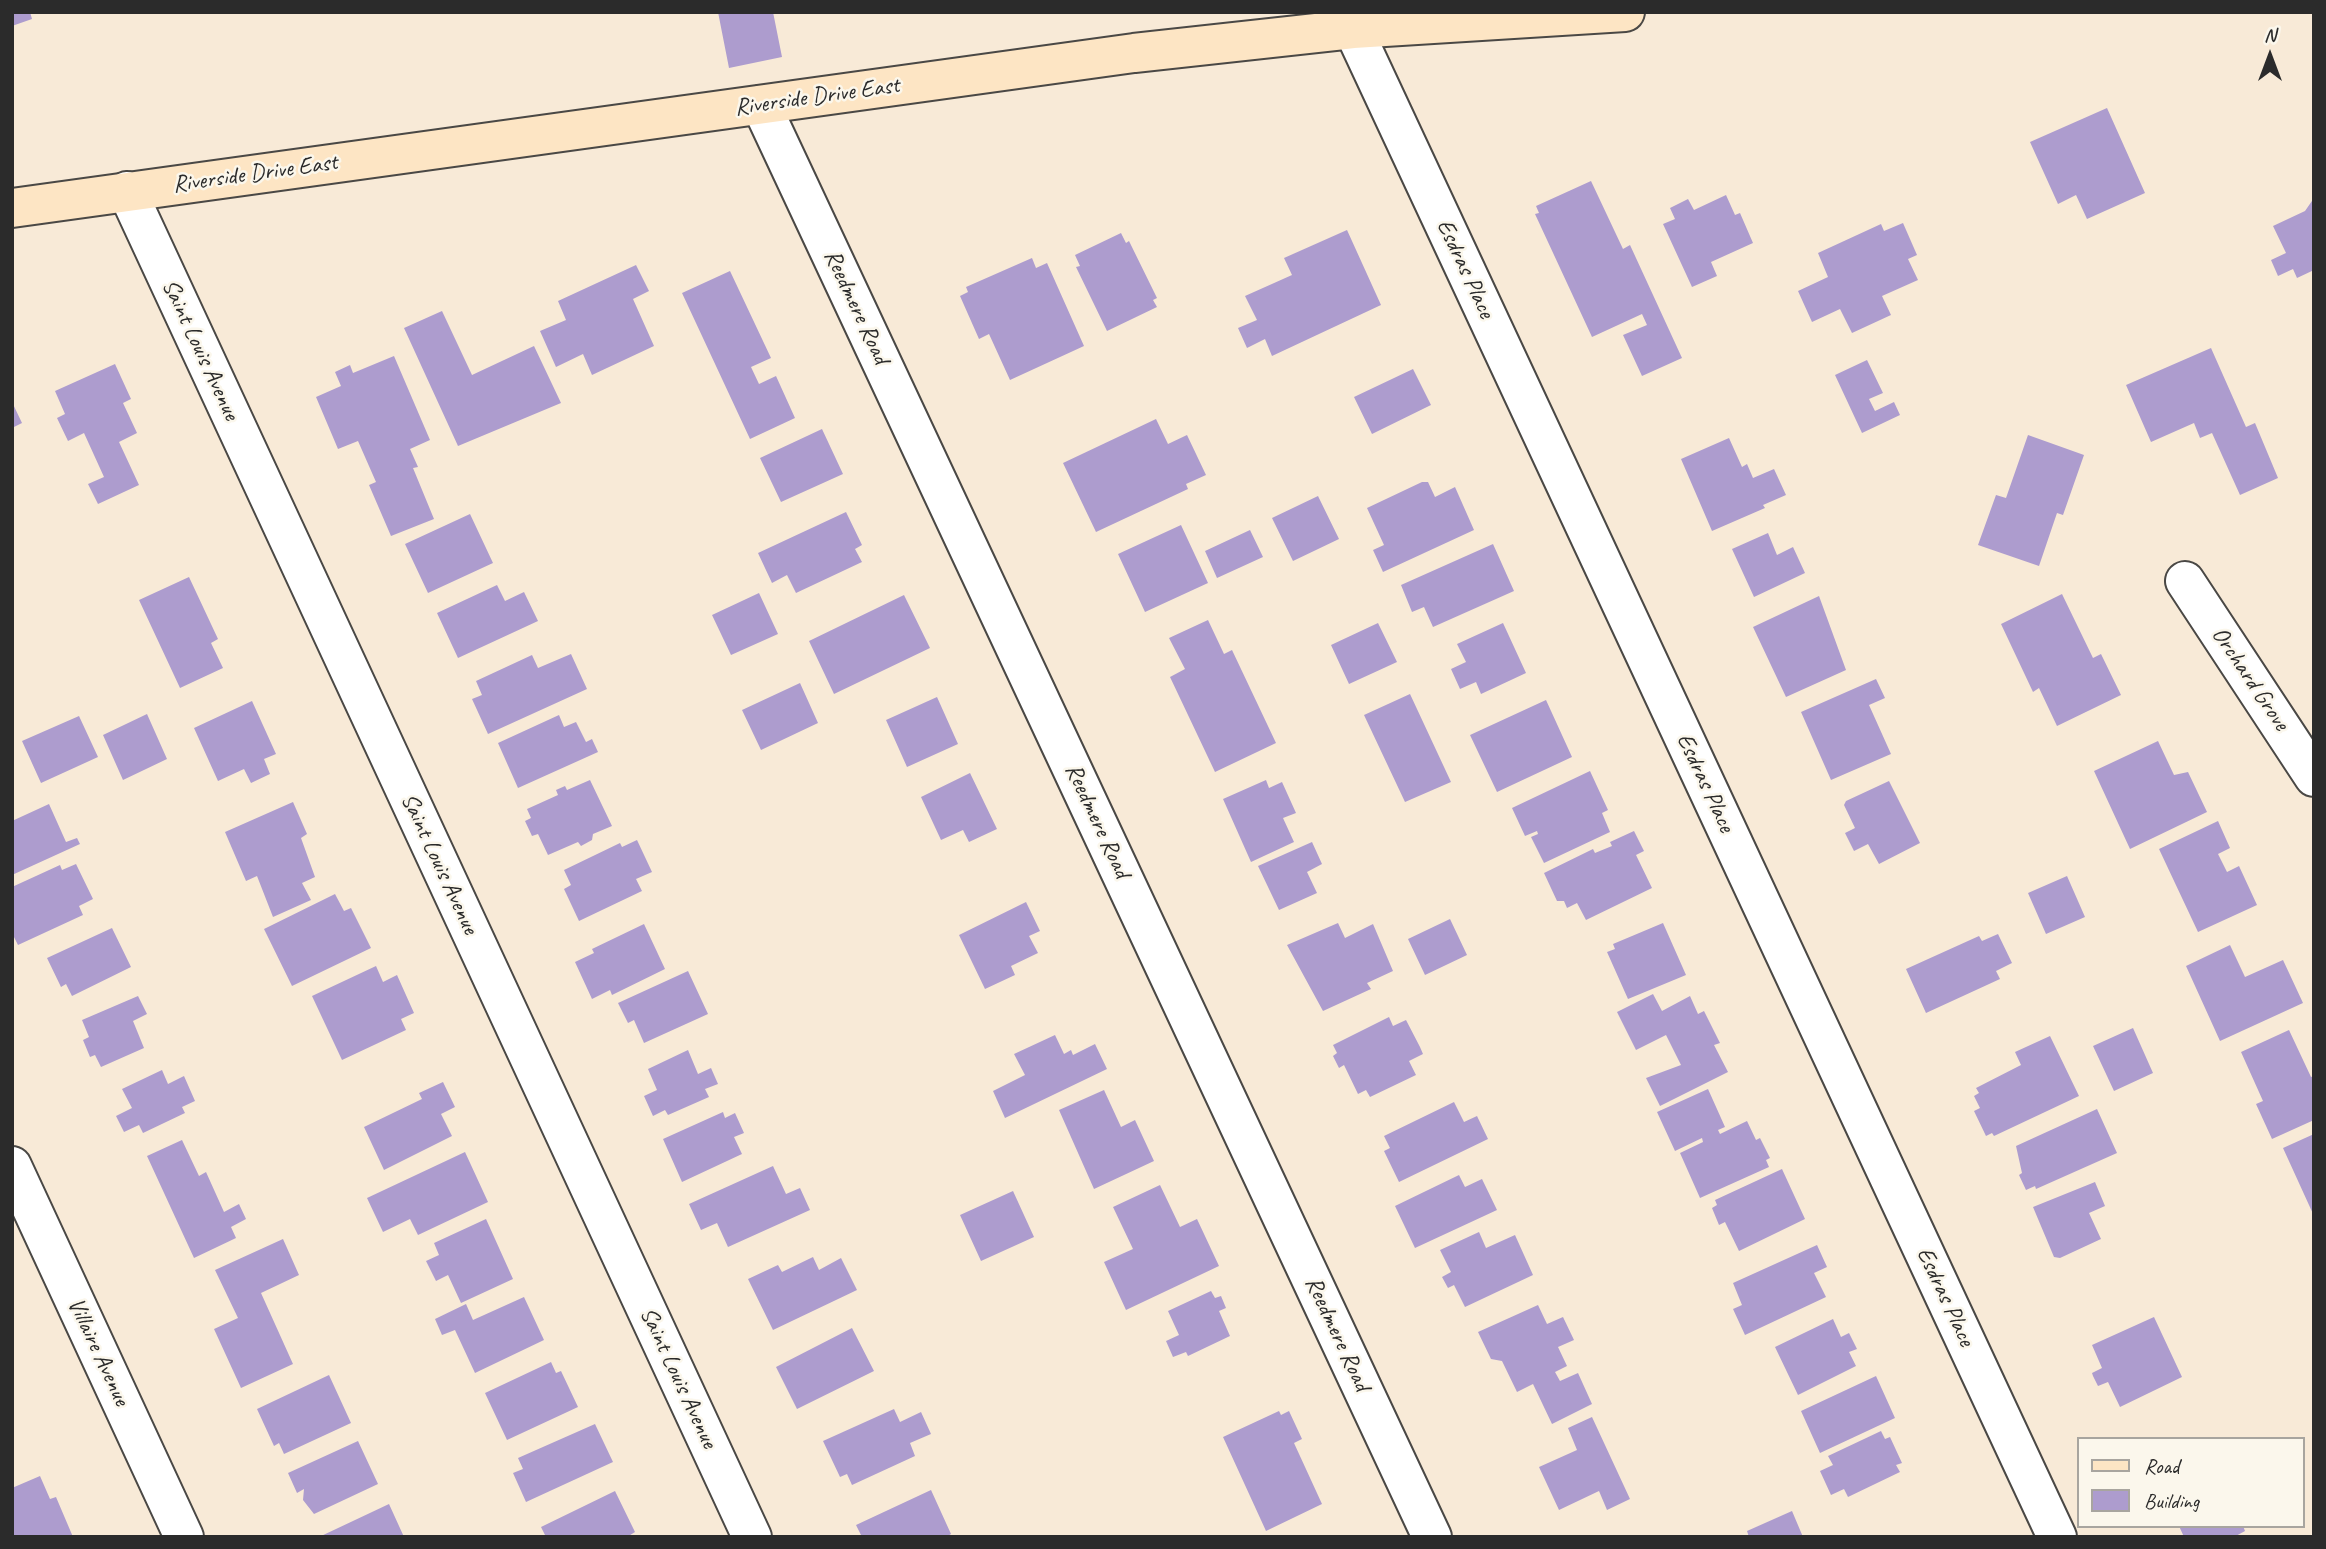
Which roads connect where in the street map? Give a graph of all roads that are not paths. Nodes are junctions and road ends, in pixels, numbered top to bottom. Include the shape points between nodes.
1 (1625, 12) edge
2 (1353, 29) junction
3 (761, 105) junction
4 (127, 191) junction
5 (12, 208) edge
6 (2185, 581) dead end
7 (2314, 777) edge
8 (12, 1166) edge
9 (184, 1537) edge
10 (752, 1537) edge
11 (1432, 1537) edge
12 (2057, 1537) edge

1 - 2 main road, Riverside Drive East
2 - 3 main road, Riverside Drive East via 1133,53
2 - 12 street, Esdras Place
3 - 4 main road, Riverside Drive East
3 - 11 street, Reedmere Road
4 - 5 main road, Riverside Drive East
4 - 10 street, Saint Louis Avenue
6 - 7 street, Orchard Grove
8 - 9 street, Villaire Avenue

